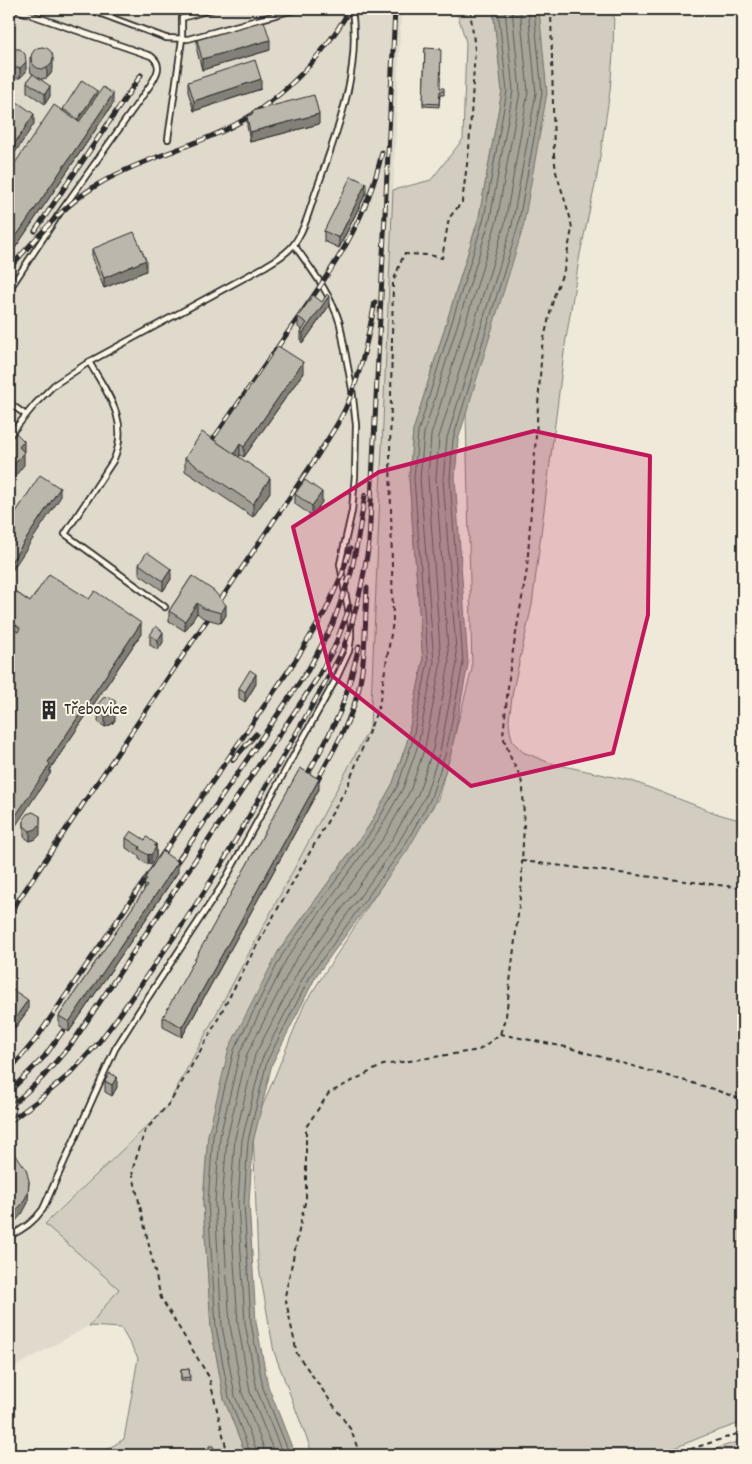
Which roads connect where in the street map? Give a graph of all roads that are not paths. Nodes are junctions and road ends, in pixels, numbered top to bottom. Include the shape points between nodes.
1 (14, 9) edge
2 (88, 9) edge
3 (212, 9) edge
4 (311, 9) edge
5 (323, 9) edge
6 (352, 9) edge
7 (182, 39) junction
8 (168, 139) dead end
9 (294, 245) junction
10 (9, 290) edge
11 (89, 362) junction
12 (9, 403) edge
13 (26, 415) junction
14 (9, 436) edge
15 (164, 607) dead end
16 (9, 1236) edge

1 - 10 lane via 151,56 157,61 158,72
2 - 7 lane via 166,38
3 - 7 lane via 182,18
4 - 5 lane
4 - 7 lane via 290,11
6 - 9 lane via 350,86 315,194
7 - 8 lane
9 - 11 lane via 264,267
9 - 16 lane via 322,284 337,314 354,401 354,495 340,564 351,626 349,652 221,887 115,1049 42,1209 28,1226
11 - 13 lane via 54,385
11 - 15 lane via 117,415 120,438 113,461 65,534
12 - 13 lane
13 - 14 lane

